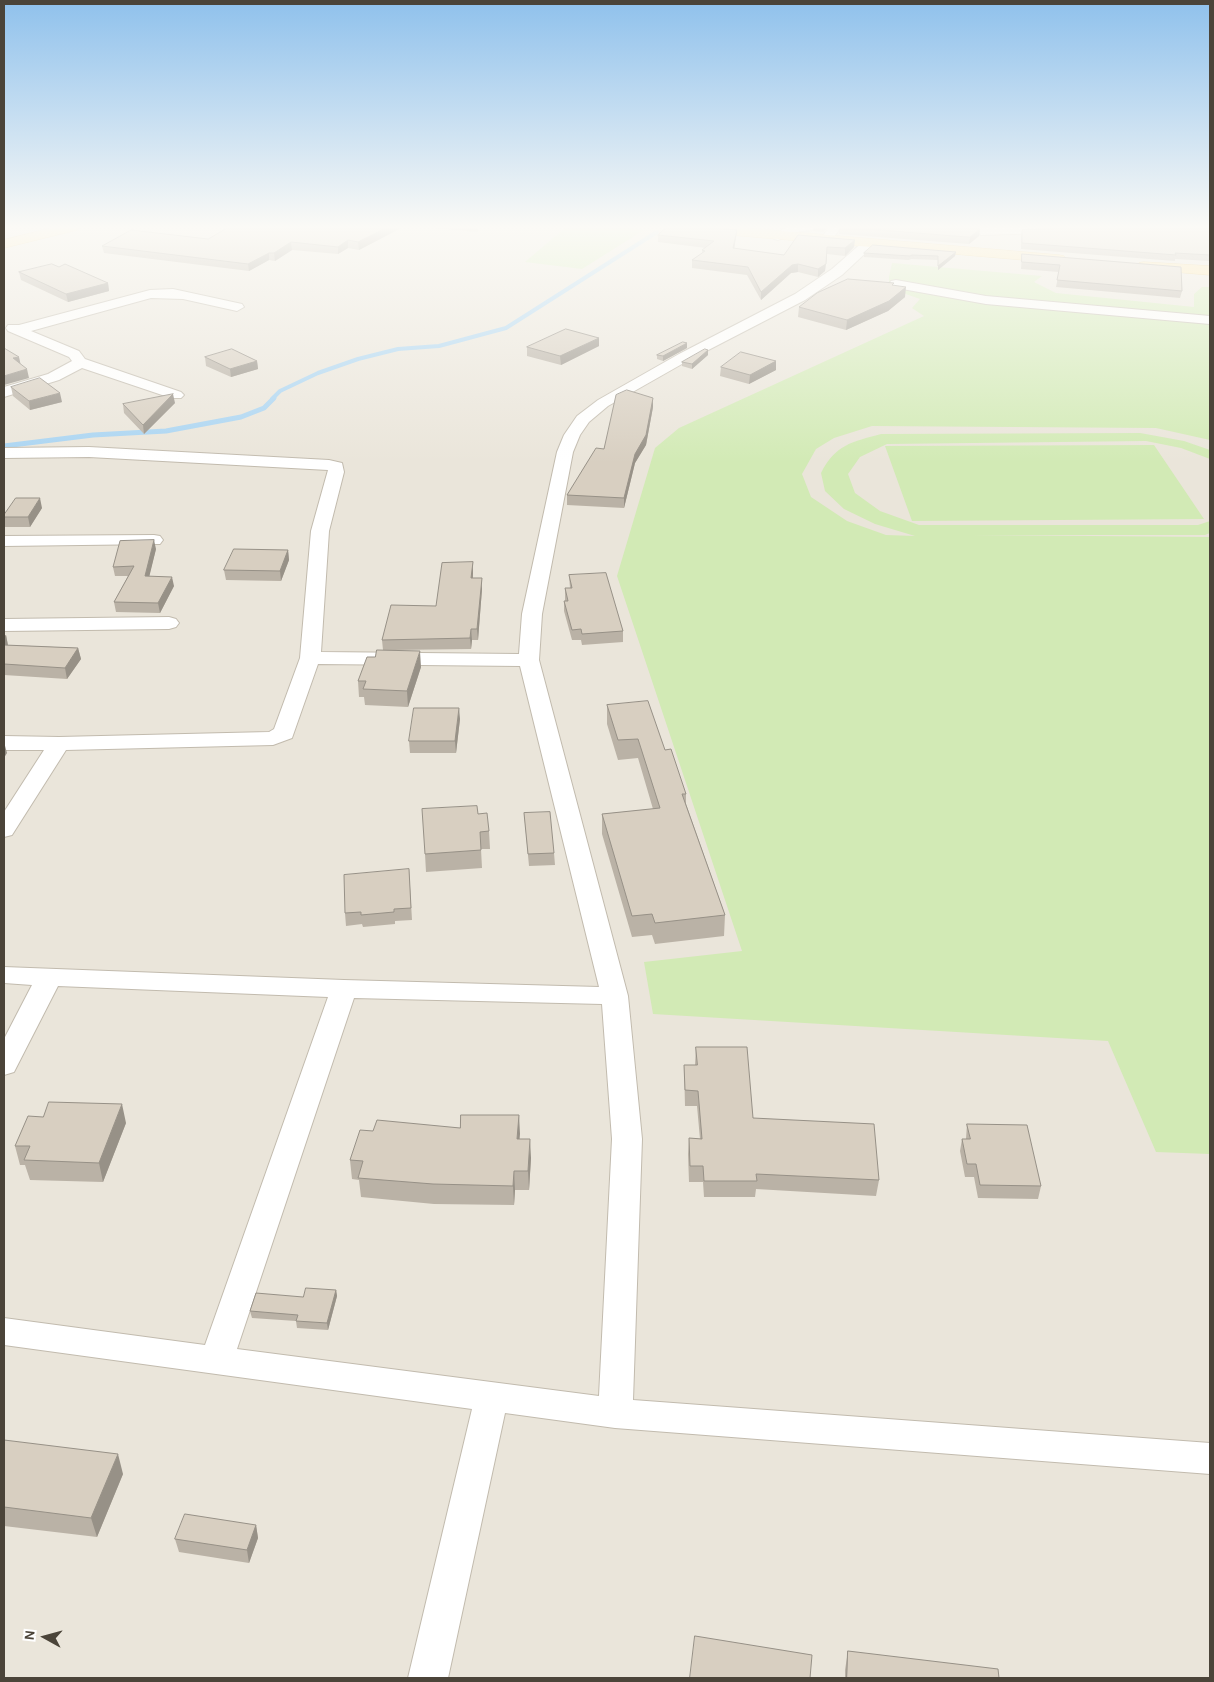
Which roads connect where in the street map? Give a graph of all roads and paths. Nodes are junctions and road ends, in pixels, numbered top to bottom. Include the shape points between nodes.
1 (108, 305) edge
2 (229, 305) edge
3 (784, 305) edge
4 (1048, 305) edge
5 (237, 308) dead end
6 (1210, 320) edge
7 (4, 325) edge
8 (18, 330) junction
9 (80, 362) junction
10 (4, 392) edge
11 (176, 395) dead end
12 (4, 453) edge
13 (154, 540) edge
14 (4, 541) edge
15 (169, 623) dead end
16 (4, 625) edge
17 (310, 658) junction
18 (529, 660) junction
19 (4, 743) edge
20 (59, 744) junction
21 (4, 830) edge
22 (4, 975) edge
23 (49, 978) junction
24 (344, 989) junction
25 (615, 996) junction
26 (4, 1065) edge
27 (4, 1332) edge
28 (216, 1360) junction
29 (492, 1396) junction
30 (615, 1413) junction
31 (1210, 1459) edge
32 (428, 1678) edge

1 - 8 street
2 - 5 street
3 - 18 street via 603,403 583,419 565,452 532,614
4 - 6 street
7 - 8 street
8 - 9 street via 74,354
9 - 10 street via 69,372
9 - 11 street
12 - 17 street via 88,452 336,467 320,531
13 - 14 street
15 - 16 street
17 - 18 street
17 - 20 street via 284,733 278,737
18 - 25 street
19 - 20 street
20 - 21 street
22 - 23 street
23 - 24 street
23 - 26 street
24 - 25 street
24 - 28 street
25 - 30 street via 627,1139
27 - 28 street
28 - 29 street
29 - 30 street
29 - 32 street
30 - 31 street

